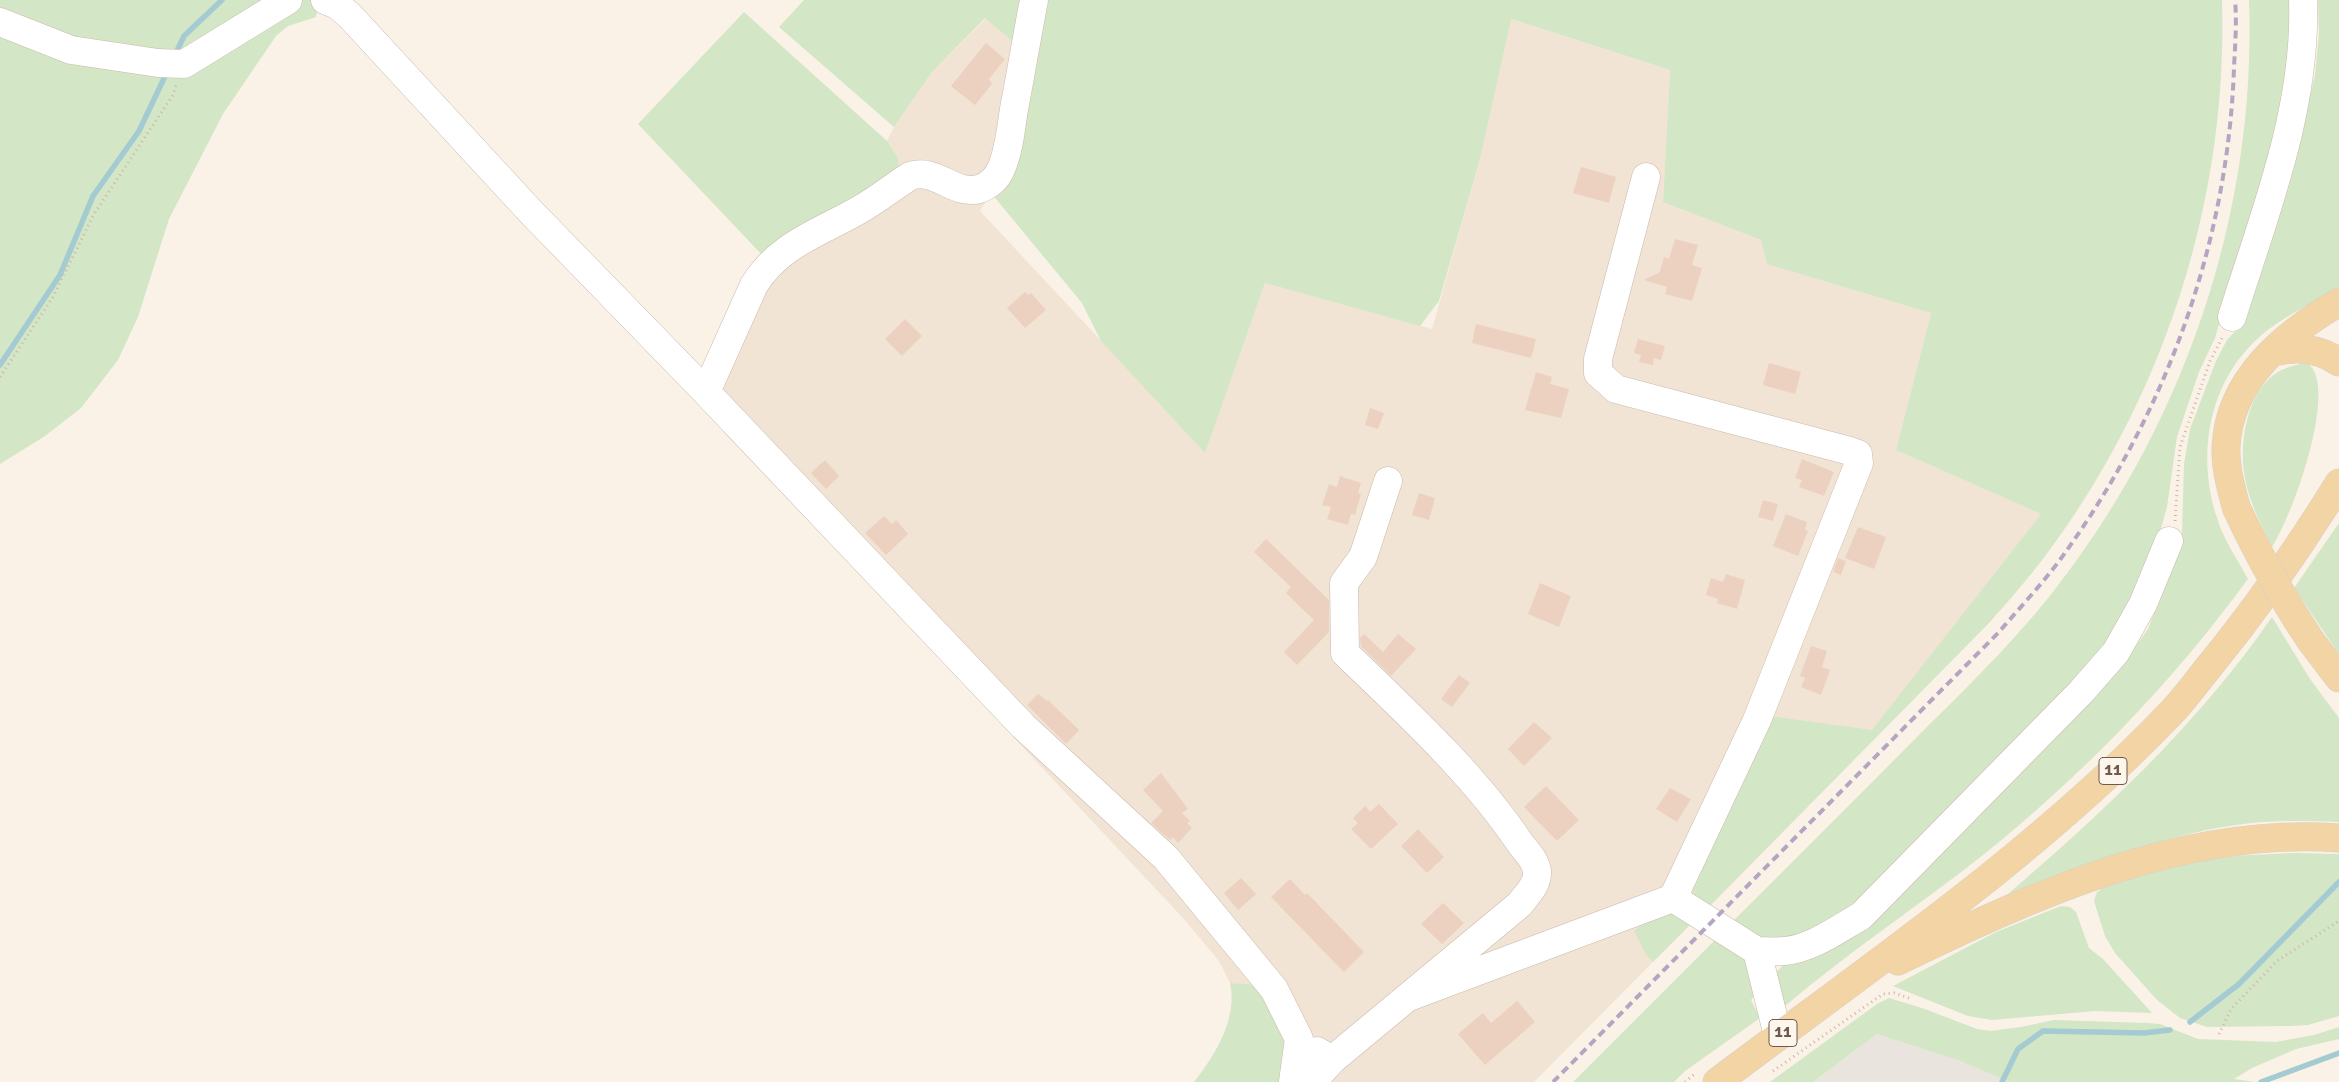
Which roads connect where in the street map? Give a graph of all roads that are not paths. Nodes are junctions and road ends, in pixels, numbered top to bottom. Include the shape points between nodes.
1 (288, 0) edge
2 (325, 0) edge
3 (1034, 0) edge
4 (2303, 0) edge
5 (0, 22) edge
6 (1646, 177) dead end
7 (2339, 302) edge
8 (2232, 317) road end
9 (2273, 352) junction
10 (2339, 362) edge
11 (706, 392) junction
12 (2339, 469) edge
13 (1388, 481) dead end
14 (2339, 483) edge
15 (2324, 507) junction
16 (2169, 541) road end
17 (2339, 678) edge
18 (2339, 838) edge
19 (1673, 898) junction
20 (1757, 951) junction
21 (1850, 985) junction
22 (1410, 997) junction
23 (1778, 1036) junction
24 (1299, 1039) junction
25 (1332, 1060) junction
26 (1293, 1082) edge
27 (1312, 1082) edge
28 (1717, 1082) edge

1 - 5 street via 175,63 71,50
2 - 11 street via 350,16 530,211
3 - 11 street via 1008,146 996,176 987,186 977,190 919,172 860,210 783,251 754,284
4 - 8 street via 2301,73 2281,162
6 - 19 street via 1598,359 1598,373 1616,390 1850,451 1858,454 1859,463 1757,720
7 - 9 main road
9 - 10 main road via 2304,349
9 - 17 main road, bridge via 2246,382 2231,418 2226,460 2236,507 2278,591
11 - 24 street via 1023,726 1166,858 1274,989
12 - 15 main road
13 - 22 street via 1363,556 1344,583 1345,653 1495,806 1534,859 1537,873 1535,884 1520,904
14 - 15 main road, 11
15 - 21 main road, 11 via 2285,568 2170,714 2110,773 2014,856
16 - 20 street via 2143,604 2116,652 2081,692 1861,916 1798,948
18 - 21 main road via 2267,837 2196,848 2131,865 1990,916
19 - 20 street
19 - 22 street
20 - 23 street
21 - 23 main road, 11
22 - 25 street
23 - 28 main road, 11
24 - 25 street
24 - 26 street
25 - 27 street

